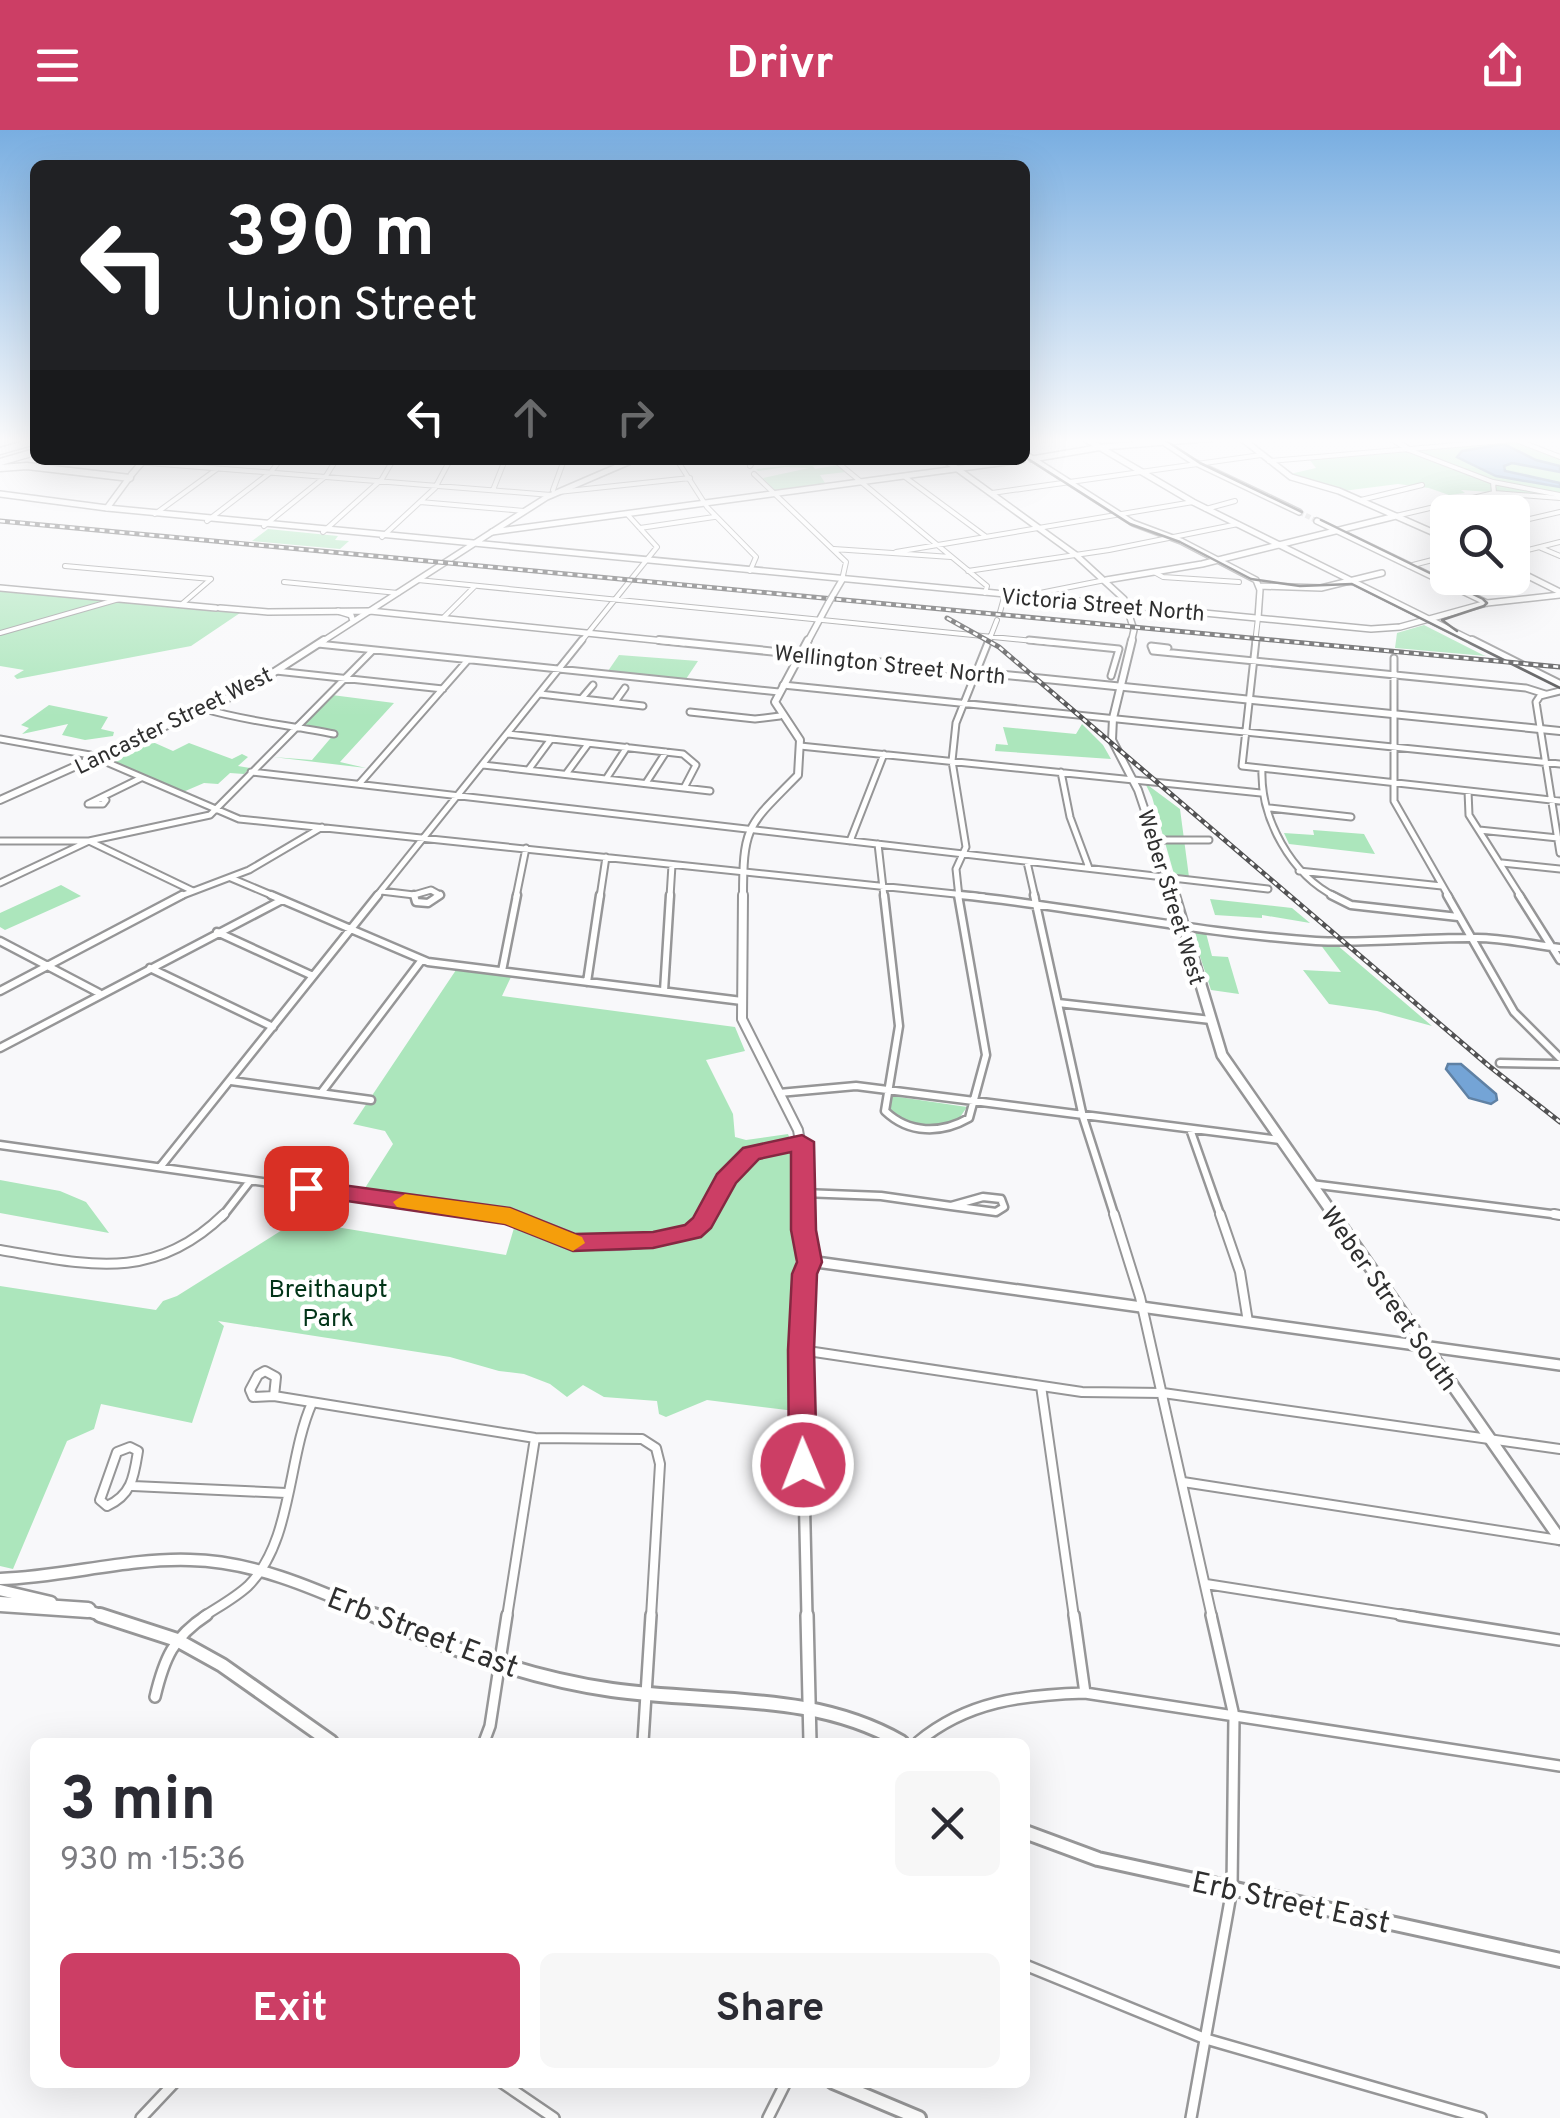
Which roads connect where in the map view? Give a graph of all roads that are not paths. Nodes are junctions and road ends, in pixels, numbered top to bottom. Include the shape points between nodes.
1 (312, 531) edge
2 (389, 531) edge
3 (502, 531) edge
4 (642, 531) edge
5 (729, 531) edge
6 (812, 531) edge
7 (919, 531) edge
8 (977, 531) edge
9 (1030, 531) edge
10 (1044, 531) edge
11 (1156, 531) edge
12 (1206, 531) edge
13 (1251, 531) edge
14 (1336, 531) joint
15 (324, 532) joint
16 (492, 532) joint
17 (382, 537) junction
18 (986, 537) junction
19 (1172, 538) junction
20 (1560, 542) edge
21 (936, 545) junction
22 (1279, 545) junction
23 (471, 546) junction
24 (1540, 547) junction
25 (833, 550) junction
26 (1530, 550) edge
27 (896, 552) junction
28 (1076, 555) junction
29 (1560, 556) edge
30 (952, 558) junction
31 (1218, 560) junction
32 (1430, 561) edge
33 (645, 562) junction
34 (65, 566) dead end
35 (1410, 566) junction
36 (750, 571) junction
37 (968, 571) junction
38 (1154, 572) junction
39 (1382, 573) dead end
40 (1530, 577) edge
41 (418, 580) junction
42 (842, 580) junction
43 (1106, 580) junction
44 (1351, 581) junction
45 (284, 582) dead end
46 (1239, 582) dead end
47 (474, 586) junction
48 (1260, 586) junction
49 (0, 588) edge
50 (986, 590) junction
51 (398, 593) junction
52 (1560, 593) edge
53 (1005, 594) junction
54 (1025, 596) junction
55 (120, 599) junction
56 (614, 600) junction
57 (1487, 603) junction
58 (182, 604) junction
59 (1128, 606) junction
60 (338, 610) junction
61 (370, 611) junction
62 (1000, 612) dead end
63 (443, 618) junction
64 (1258, 618) junction
65 (820, 620) junction
66 (997, 620) dead end
67 (1429, 620) junction
68 (353, 621) junction
69 (0, 633) edge
70 (588, 633) junction
71 (1391, 633) joint
72 (990, 636) junction
73 (318, 644) junction
74 (373, 650) junction
75 (1164, 652) dead end
76 (801, 654) junction
77 (1394, 658) dead end
78 (468, 660) junction
79 (1253, 661) junction
80 (560, 669) junction
81 (276, 671) junction
82 (977, 672) junction
83 (1394, 675) junction
84 (1111, 676) dead end
85 (344, 678) junction
86 (592, 685) dead end
87 (1121, 686) junction
88 (625, 688) dead end
89 (1560, 688) edge
90 (443, 689) junction
91 (781, 689) junction
92 (540, 694) junction
93 (1545, 694) junction
94 (582, 699) junction
95 (1249, 699) junction
96 (615, 702) junction
97 (964, 704) junction
98 (643, 706) dead end
99 (205, 709) junction
100 (690, 712) dead end
101 (1392, 714) junction
102 (780, 716) junction
103 (1113, 718) junction
104 (297, 726) junction
105 (1540, 729) junction
106 (1560, 731) edge
107 (1245, 732) junction
108 (334, 734) dead end
109 (507, 734) junction
110 (0, 739) edge
111 (551, 739) junction
112 (588, 743) junction
113 (800, 746) junction
114 (1393, 747) junction
115 (627, 748) junction
116 (666, 752) junction
117 (884, 754) junction
118 (96, 757) junction
119 (952, 761) junction
120 (1546, 763) junction
121 (483, 764) junction
122 (1560, 764) edge
123 (1262, 769) junction
124 (528, 770) junction
125 (251, 772) junction
126 (1060, 772) junction
127 (566, 774) junction
128 (142, 778) junction
129 (606, 779) junction
130 (1133, 780) junction
131 (646, 783) junction
132 (1394, 783) junction
133 (359, 784) junction
134 (684, 788) junction
135 (710, 790) dead end
136 (1468, 791) junction
137 (1262, 793) junction
138 (459, 795) junction
139 (101, 798) dead end
140 (0, 800) edge
141 (1552, 800) junction
142 (1560, 801) edge
143 (1269, 808) junction
144 (214, 810) junction
145 (1351, 817) dead end
146 (322, 827) junction
147 (749, 829) junction
148 (1479, 830) junction
149 (425, 836) junction
150 (1558, 838) junction
151 (1156, 840) junction
152 (1209, 840) dead end
153 (0, 841) edge
154 (90, 841) junction
155 (850, 841) junction
156 (878, 844) junction
157 (526, 848) junction
158 (1560, 853) edge
159 (962, 854) junction
160 (606, 858) junction
161 (1027, 862) junction
162 (1500, 863) junction
163 (672, 865) junction
164 (1089, 868) junction
165 (1560, 869) edge
166 (1297, 871) junction
167 (744, 874) junction
168 (1167, 877) junction
169 (232, 878) junction
170 (0, 883) edge
171 (884, 886) junction
172 (1442, 886) junction
173 (1268, 889) dead end
174 (193, 890) junction
175 (381, 891) junction
176 (958, 894) junction
177 (414, 895) dead end
178 (282, 900) junction
179 (1037, 902) junction
180 (1460, 917) junction
181 (1182, 928) junction
182 (351, 930) junction
183 (216, 932) junction
184 (1472, 939) junction
185 (0, 941) edge
186 (1551, 947) junction
187 (1560, 948) edge
188 (422, 960) junction
189 (1560, 960) edge
190 (48, 966) junction
191 (149, 967) junction
192 (502, 971) junction
193 (313, 976) junction
194 (587, 982) junction
195 (0, 991) edge
196 (664, 991) junction
197 (100, 994) junction
198 (742, 1001) junction
199 (1058, 1003) junction
200 (1212, 1020) junction
201 (273, 1027) junction
202 (0, 1048) edge
203 (1222, 1055) joint
204 (1560, 1061) edge
205 (1500, 1063) dead end
206 (231, 1081) junction
207 (888, 1090) junction
208 (321, 1093) junction
209 (779, 1093) junction
210 (371, 1100) dead end
211 (974, 1102) junction
212 (1083, 1117) junction
213 (1190, 1129) junction
214 (1280, 1140) junction
215 (802, 1142) junction
216 (0, 1145) edge
217 (160, 1168) junction
218 (318, 1168) dead end
219 (250, 1180) junction
220 (1310, 1184) junction
221 (306, 1188) junction
222 (803, 1193) junction
223 (951, 1206) junction
224 (1560, 1214) edge
225 (0, 1250) edge
226 (809, 1262) junction
227 (1142, 1309) junction
228 (1248, 1322) junction
229 (1423, 1346) junction
230 (801, 1350) junction
231 (1560, 1365) edge
232 (1040, 1386) junction
233 (1162, 1392) junction
234 (274, 1396) dead end
235 (313, 1403) junction
236 (535, 1438) junction
237 (1490, 1439) junction
238 (1560, 1450) edge
239 (1182, 1482) junction
240 (133, 1486) junction
241 (286, 1493) junction
242 (1560, 1540) edge
243 (260, 1571) junction
244 (0, 1579) edge
245 (1206, 1584) junction
246 (0, 1590) edge
247 (0, 1604) edge
248 (88, 1610) junction
249 (178, 1640) junction
250 (1560, 1640) edge
251 (500, 1665) junction
252 (1085, 1693) junction
253 (645, 1695) junction
254 (155, 1697) dead end
255 (810, 1706) junction
256 (1234, 1716) junction
257 (325, 1738) edge
258 (485, 1738) edge
259 (644, 1738) edge
260 (810, 1738) edge
261 (895, 1738) edge
262 (924, 1738) edge
263 (1560, 1766) edge
264 (1030, 1834) edge
265 (1232, 1889) junction
266 (1560, 1960) edge
267 (1030, 1967) edge
268 (1206, 2039) junction
269 (169, 2088) edge
270 (510, 2088) edge
271 (783, 2088) edge
272 (846, 2088) edge
273 (141, 2118) edge
274 (554, 2118) edge
275 (768, 2118) edge
276 (919, 2118) edge
277 (1192, 2118) edge
278 (1481, 2118) edge

1 - 15 main road, Victoria Street North
2 - 17 street
3 - 16 street
4 - 33 street via 657,547
5 - 36 street via 756,558
6 - 25 street
7 - 21 street
8 - 18 street
9 - 18 street
10 - 28 main road
11 - 19 street
12 - 19 street
13 - 22 main road
14 - 22 street
14 - 35 main road
15 - 17 main road, Victoria Street North
16 - 23 main road, Lancaster Street West
17 - 23 main road, Victoria Street North
18 - 21 street
19 - 28 street
19 - 31 street
20 - 24 street
21 - 27 street
21 - 30 street
22 - 31 street
22 - 44 main road
23 - 33 main road, Victoria Street North
23 - 41 main road, Lancaster Street West
24 - 26 street
24 - 29 street
25 - 27 street
25 - 42 street via 848,564
27 - 30 street
28 - 37 street
28 - 43 main road
30 - 37 street
31 - 38 street
31 - 48 street
32 - 35 street
33 - 36 main road, Victoria Street North
33 - 56 street
34 - 58 street via 211,580
35 - 57 main road
36 - 42 main road, Victoria Street North
37 - 50 street
38 - 43 street
38 - 46 street
39 - 44 street
40 - 52 street
41 - 47 street
41 - 51 main road, Lancaster Street West
42 - 50 main road, Victoria Street North
42 - 65 street
43 - 54 street
43 - 59 main road
44 - 48 street via 1310,589
44 - 67 main road
45 - 51 street
47 - 56 street
47 - 63 street
48 - 64 street
49 - 55 street, Wellington Street North
50 - 53 main road, Victoria Street North
51 - 61 main road, Lancaster Street West
52 - 57 main road
53 - 54 main road, Victoria Street North
53 - 62 street
54 - 59 main road, Victoria Street North
55 - 58 street, Wellington Street North
55 - 69 street
56 - 65 street
56 - 70 street
57 - 67 main road
58 - 60 street, Wellington Street North
59 - 64 main road, Victoria Street North
59 - 87 main road, Weber Street West via 1134,630
60 - 61 street, Wellington Street North
60 - 68 main road
61 - 63 street, Wellington Street North
61 - 68 main road, Lancaster Street West
63 - 70 street, Wellington Street North
64 - 71 main road, Victoria Street North
64 - 79 street
65 - 72 street
65 - 76 street
66 - 72 street
67 - 71 main road, Victoria Street North
67 - 89 main road
68 - 73 main road, Lancaster Street West
70 - 76 street, Wellington Street North
70 - 80 street
72 - 82 street
72 - 84 street via 1119,648
73 - 74 street
73 - 81 main road, Lancaster Street West
74 - 78 street
74 - 85 street
75 - 79 street
76 - 82 street, Wellington Street North
76 - 91 street
77 - 83 street
78 - 80 street
78 - 90 street
79 - 83 street
79 - 95 street
80 - 91 street
80 - 92 street
81 - 85 street
81 - 99 main road, Lancaster Street West
82 - 87 street, Wellington Street North
82 - 97 street
83 - 93 street
83 - 101 street
85 - 90 street
85 - 104 street
86 - 94 street
87 - 95 street, Wellington Street North
87 - 103 main road, Weber Street West
88 - 96 street
89 - 93 street
90 - 133 street
91 - 97 street
91 - 102 street via 774,702
92 - 94 street
92 - 109 street
93 - 105 street via 1536,702
94 - 96 street
95 - 101 street, Wellington Street North
95 - 107 street
96 - 98 street
97 - 103 street
97 - 119 street
99 - 104 street via 255,724
99 - 118 main road, Lancaster Street West
100 - 102 street
101 - 105 street, Wellington Street North
101 - 114 street
102 - 113 street
103 - 107 street
103 - 130 main road, Weber Street West via 1112,740
104 - 108 street
104 - 125 street
105 - 106 street, Wellington Street North
105 - 120 street
107 - 114 street
107 - 123 street via 1240,765
109 - 111 street
109 - 121 street
110 - 118 street
111 - 112 street
111 - 124 street
112 - 115 street
112 - 127 street
113 - 117 street
113 - 147 street via 798,775
114 - 120 street
114 - 132 street
115 - 116 street
115 - 129 street
116 - 131 street
116 - 134 street via 696,765
117 - 119 street
117 - 155 street
118 - 128 street
118 - 140 main road, Lancaster Street West
119 - 126 street
119 - 159 street
120 - 122 street
120 - 141 street
121 - 124 street
121 - 138 street
123 - 132 street
123 - 137 street
124 - 127 street
125 - 133 street
125 - 144 street
126 - 130 street
126 - 164 street
127 - 129 street
128 - 139 street
128 - 144 street
129 - 131 street
130 - 137 street
130 - 151 main road, Weber Street West
131 - 134 street
132 - 136 street
132 - 172 street via 1394,801
133 - 138 street
134 - 135 street
136 - 141 street
136 - 148 street
137 - 143 street
138 - 147 street
138 - 149 street
141 - 142 street
141 - 150 street
143 - 145 street
143 - 166 street
144 - 146 street via 239,819
144 - 154 street
146 - 149 street
146 - 169 street
147 - 155 street
147 - 167 street
148 - 150 street
148 - 162 street
149 - 157 street
149 - 175 street
150 - 158 street
151 - 152 street
151 - 168 main road, Weber Street West
153 - 154 street
154 - 170 street
154 - 174 street
155 - 156 street
156 - 159 street
156 - 171 street
157 - 160 street
157 - 192 street
159 - 161 street
159 - 176 street
160 - 163 street
160 - 194 street
161 - 164 street
161 - 179 street
162 - 165 street
162 - 186 street
163 - 167 street
163 - 196 street
164 - 168 street
166 - 172 street
166 - 180 street via 1351,904
167 - 171 street
167 - 198 street
168 - 173 street
168 - 181 main road, Weber Street West
169 - 174 street
169 - 178 street
171 - 176 street
171 - 207 street via 900,1026
172 - 180 street
174 - 190 street
175 - 177 street
175 - 182 street
176 - 179 street
176 - 211 street via 986,1055
178 - 182 street
178 - 183 street
179 - 181 street
179 - 199 street
180 - 184 street
181 - 184 street via 1338,942
181 - 200 main road, Weber Street West
182 - 188 street
182 - 193 street
183 - 191 street
183 - 193 street
184 - 186 street
184 - 204 street via 1514,1012
185 - 190 street
186 - 187 street
186 - 189 street
188 - 192 street
188 - 208 street
190 - 195 street
190 - 197 street
191 - 197 street
191 - 201 street
192 - 194 street
193 - 201 street
194 - 196 street
196 - 198 street
197 - 202 street
198 - 209 street via 744,1026
199 - 200 street
199 - 212 street
200 - 203 main road, Weber Street West
201 - 206 street
203 - 214 main road, Weber Street South
204 - 205 street
206 - 208 street
206 - 217 street
207 - 209 street
207 - 211 street
207 - 211 street via 885,1111 917,1128 961,1124
208 - 210 street
209 - 215 street
211 - 212 street
212 - 213 street
212 - 227 street
213 - 214 street
213 - 228 street via 1240,1272
214 - 220 main road, Weber Street South
215 - 221 street via 751,1153 692,1232 653,1240 573,1242 510,1216
215 - 222 street
216 - 217 street
217 - 219 street
218 - 221 street
219 - 221 street
219 - 225 street via 215,1226 162,1258 99,1266
220 - 224 street
220 - 229 main road, Weber Street South
222 - 223 street
222 - 226 street
223 - 223 street via 996,1212 1004,1206 993,1196
226 - 227 street
226 - 230 street
227 - 228 street
227 - 233 street
228 - 229 street
229 - 231 street
229 - 237 main road, Weber Street South
230 - 232 street
230 - 255 street
232 - 233 street
232 - 252 street
233 - 237 street
233 - 239 street
234 - 235 street
235 - 236 street
235 - 241 street
236 - 251 street
236 - 253 street via 642,1439 656,1448
237 - 238 street
237 - 242 main road, Weber Street South
239 - 242 street
239 - 245 street
240 - 240 street via 138,1451 130,1446 117,1452 100,1500 107,1506 120,1502
240 - 241 street
241 - 243 street via 277,1540
243 - 244 main road, Erb Street East via 196,1560
243 - 249 street via 239,1596
243 - 251 main road, Erb Street East
245 - 250 street
245 - 256 street
246 - 248 main road
247 - 248 highway
248 - 249 main road
249 - 254 street via 165,1658
249 - 257 main road
251 - 253 main road, Erb Street East
251 - 258 street
252 - 256 street
252 - 262 street via 981,1705
253 - 255 main road, Erb Street East
253 - 259 street
255 - 260 street
255 - 261 main road, Erb Street East via 866,1720
256 - 263 street
256 - 265 street
264 - 265 main road, Erb Street East via 1098,1859
265 - 266 main road, Erb Street East
265 - 268 street
267 - 268 street
268 - 277 street
268 - 278 street
269 - 273 street
270 - 274 street
271 - 275 street
272 - 276 main road

